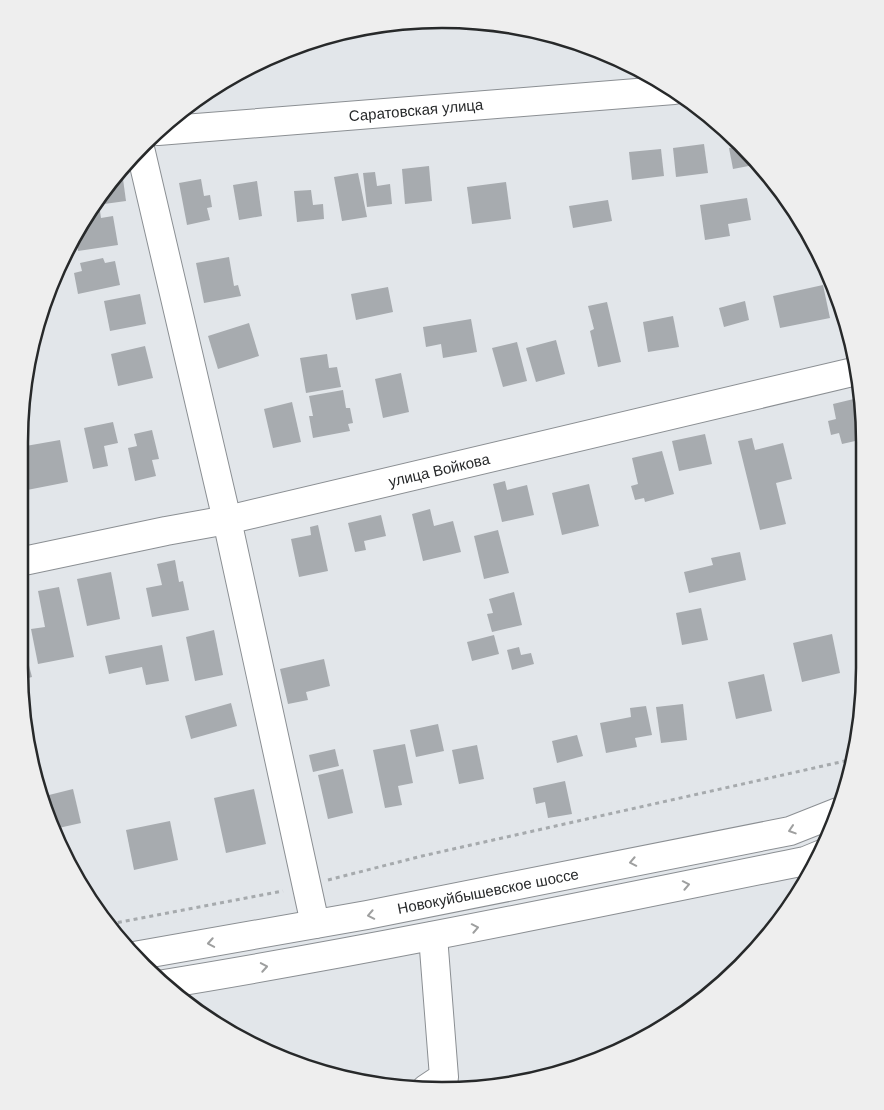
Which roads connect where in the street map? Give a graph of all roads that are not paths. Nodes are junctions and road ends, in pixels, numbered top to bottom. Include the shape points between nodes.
1 (662, 91) edge
2 (169, 130) edge
3 (142, 156) edge
4 (851, 373) edge
5 (227, 520) junction
6 (28, 560) edge
7 (829, 815) edge
8 (810, 859) edge
9 (315, 924) junction
10 (433, 936) junction
11 (143, 954) edge
12 (172, 983) edge
13 (436, 1082) edge

1 - 2 street, Саратовская улица
3 - 5 street
4 - 5 street, улица Войкова
5 - 6 street, улица Войкова
5 - 9 street
7 -> 9 street, Новокуйбышевское шоссе via 790,831
10 -> 8 street
9 -> 11 street, Новокуйбышевское шоссе
12 -> 10 street
10 - 13 street via 444,1077

